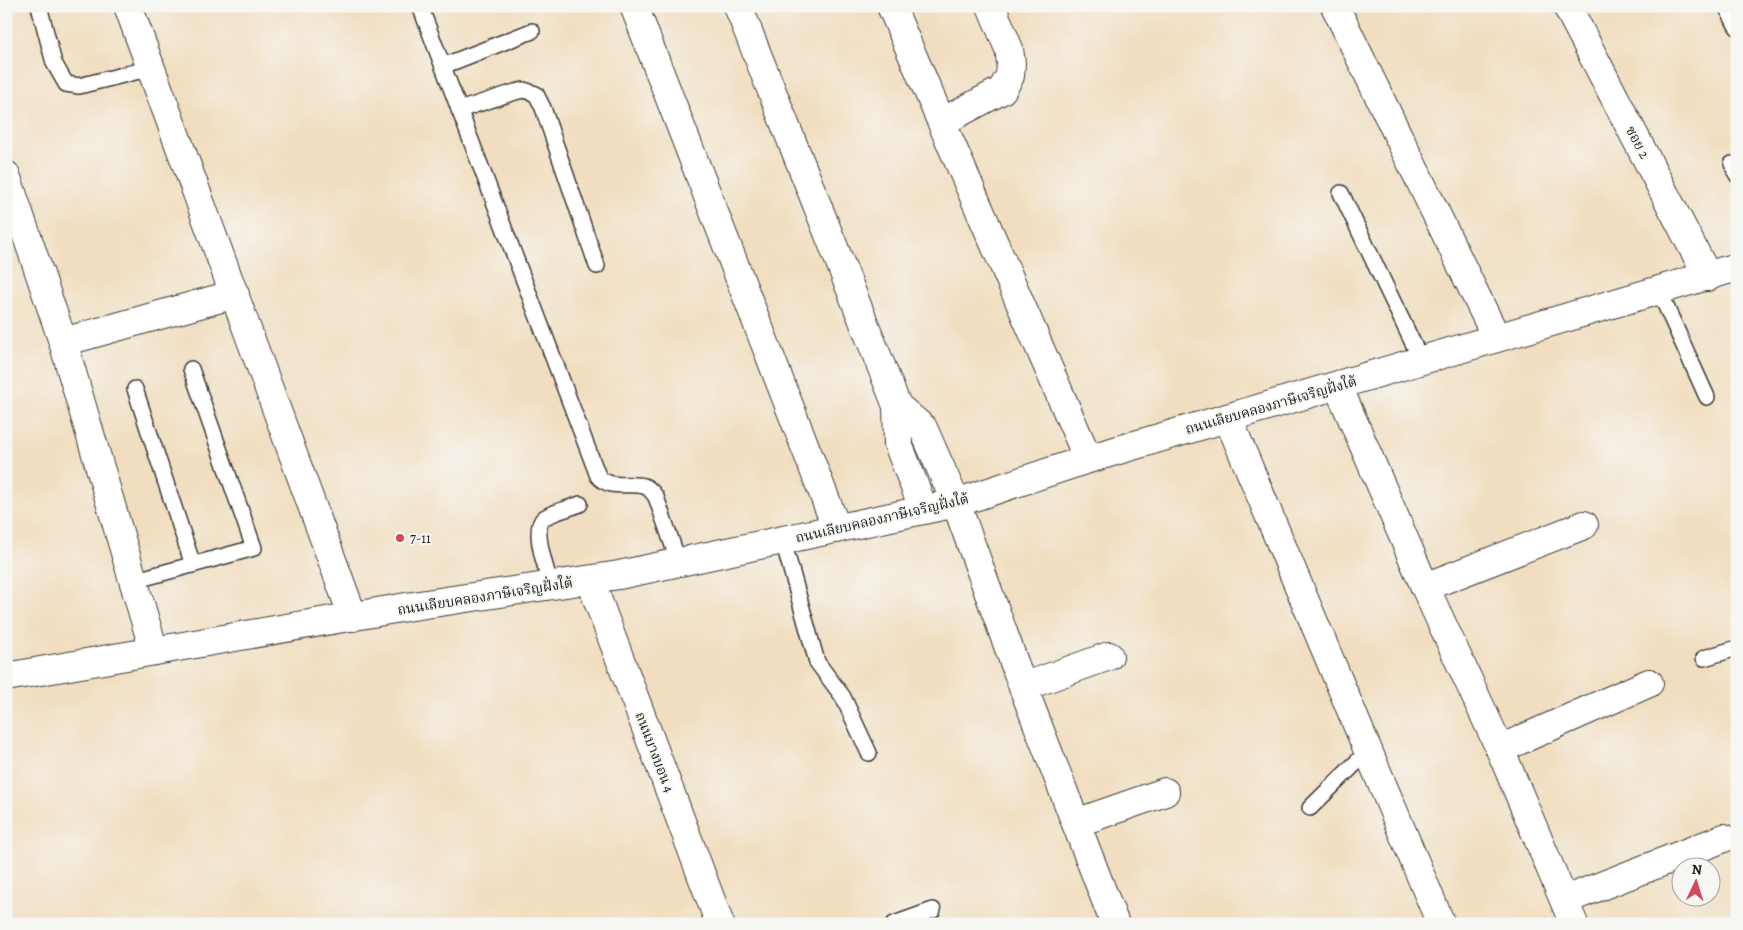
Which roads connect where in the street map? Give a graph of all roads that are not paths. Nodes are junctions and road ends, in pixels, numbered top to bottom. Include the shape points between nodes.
1 (39, 6) edge
2 (128, 6) edge
3 (420, 6) edge
4 (634, 6) edge
5 (738, 6) edge
6 (892, 6) edge
7 (991, 6) edge
8 (1335, 6) edge
9 (1567, 6) edge
10 (1726, 6) edge
11 (1737, 27) edge
12 (532, 31) dead end
13 (443, 66) junction
14 (151, 68) junction
15 (459, 110) junction
16 (942, 122) junction
17 (6, 175) edge
18 (1341, 192) dead end
19 (597, 266) dead end
20 (1737, 267) edge
21 (1708, 277) junction
22 (1659, 291) junction
23 (235, 294) junction
24 (1496, 337) junction
25 (63, 342) junction
26 (1421, 360) junction
27 (191, 369) dead end
28 (1338, 386) junction
29 (135, 389) dead end
30 (1707, 396) dead end
31 (897, 406) junction
32 (1228, 418) junction
33 (1088, 459) junction
34 (956, 503) junction
35 (580, 504) dead end
36 (924, 510) junction
37 (1584, 525) dead end
38 (837, 529) junction
39 (783, 541) junction
40 (679, 563) junction
41 (193, 565) junction
42 (590, 580) junction
43 (133, 582) junction
44 (551, 586) junction
45 (1425, 587) junction
46 (353, 617) junction
47 (1737, 648) edge
48 (154, 650) junction
49 (1109, 656) dead end
50 (1704, 658) dead end
51 (6, 677) edge
52 (1649, 683) dead end
53 (1023, 687) junction
54 (1500, 749) junction
55 (1369, 750) junction
56 (869, 753) dead end
57 (1165, 792) dead end
58 (1310, 808) dead end
59 (1076, 823) junction
60 (1724, 838) dead end
61 (933, 910) dead end
62 (1569, 912) edge
63 (720, 924) edge
64 (894, 924) edge
65 (1115, 924) edge
66 (1441, 924) edge

1 - 14 lane via 54,63 66,84 79,86
2 - 14 street
3 - 13 lane
4 - 38 street
5 - 31 street
6 - 16 street
7 - 16 street via 1009,49 1010,76 1002,90
8 - 24 street
9 - 21 street, ซอย 2
10 - 11 lane
12 - 13 lane
13 - 15 lane
14 - 23 street
15 - 19 lane via 524,90 536,94
15 - 40 lane via 598,476 609,484 645,486 651,490
16 - 33 street
17 - 25 street
18 - 26 lane
20 - 21 street, ถนนเลียบคลองภาษีเจริญฝั่งใต้
21 - 22 street, ถนนเลียบคลองภาษีเจริญฝั่งใต้
22 - 24 street, ถนนเลียบคลองภาษีเจริญฝั่งใต้
22 - 30 lane
23 - 25 street
23 - 46 street
24 - 26 street, ถนนเลียบคลองภาษีเจริญฝั่งใต้
25 - 43 street
26 - 28 street, ถนนเลียบคลองภาษีเจริญฝั่งใต้
27 - 41 lane via 254,548
28 - 32 street, ถนนเลียบคลองภาษีเจริญฝั่งใต้
28 - 45 street
29 - 41 lane
31 - 34 street via 923,428
31 - 36 street via 898,444
32 - 33 street, ถนนเลียบคลองภาษีเจริญฝั่งใต้
32 - 55 street
33 - 34 street, ถนนเลียบคลองภาษีเจริญฝั่งใต้
34 - 36 street, ถนนเลียบคลองภาษีเจริญฝั่งใต้
34 - 53 street
35 - 44 lane via 544,518 540,524 538,535
36 - 38 street, ถนนเลียบคลองภาษีเจริญฝั่งใต้
37 - 45 street
38 - 39 street, ถนนเลียบคลองภาษีเจริญฝั่งใต้
39 - 40 street, ถนนเลียบคลองภาษีเจริญฝั่งใต้
39 - 56 lane via 817,662 843,697
40 - 42 street, ถนนเลียบคลองภาษีเจริญฝั่งใต้
41 - 43 lane
42 - 44 street, ถนนเลียบคลองภาษีเจริญฝั่งใต้
42 - 63 street, ถนนบางบอน 4
43 - 48 street
44 - 46 street, ถนนเลียบคลองภาษีเจริญฝั่งใต้
45 - 54 street
46 - 48 street, ถนนเลียบคลองภาษีเจริญฝั่งใต้
47 - 50 lane
48 - 51 street, ถนนเลียบคลองภาษีเจริญฝั่งใต้
49 - 53 street
52 - 54 street
53 - 59 street
54 - 62 street
55 - 58 lane
55 - 66 street
57 - 59 street
59 - 65 street
60 - 62 street
61 - 64 lane

